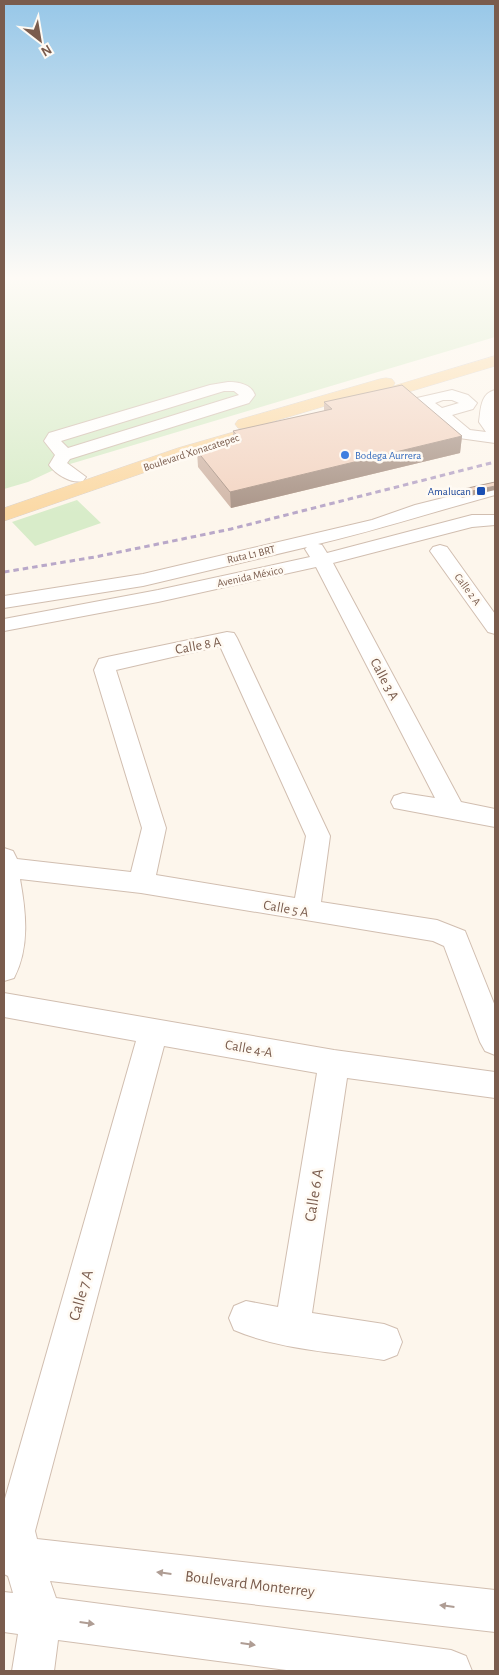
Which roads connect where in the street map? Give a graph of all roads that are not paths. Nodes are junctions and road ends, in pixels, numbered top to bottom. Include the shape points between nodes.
1 (470, 358) edge
2 (495, 360) edge
3 (458, 371) junction
4 (495, 381) edge
5 (404, 387) junction
6 (495, 395) edge
7 (422, 401) junction
8 (439, 414) junction
9 (495, 433) edge
10 (495, 438) edge
11 (64, 455) junction
12 (77, 477) junction
13 (495, 486) edge
14 (495, 490) edge
15 (4, 502) edge
16 (495, 510) edge
17 (4, 515) edge
18 (495, 520) edge
19 (440, 551) dead end
20 (318, 555) junction
21 (4, 597) edge
22 (4, 602) edge
23 (4, 611) edge
24 (4, 625) edge
25 (495, 628) edge
26 (402, 802) dead end
27 (453, 809) junction
28 (495, 818) edge
29 (5, 863) edge
30 (141, 883) junction
31 (306, 911) junction
32 (4, 970) edge
33 (4, 1005) edge
34 (153, 1032) junction
35 (495, 1042) edge
36 (334, 1062) junction
37 (495, 1085) edge
38 (246, 1318) dead end
39 (292, 1328) junction
40 (384, 1342) dead end
41 (13, 1556) edge
42 (495, 1611) edge
43 (22, 1614) edge
44 (33, 1671) edge
45 (451, 1671) edge

1 - 12 main road, Boulevard Xonacatepec via 174,444
2 - 3 main road, Boulevard Xonacatepec
3 - 4 main road via 483,375
3 - 5 main road, Boulevard Xonacatepec
5 - 7 street
5 - 17 main road, Boulevard Xonacatepec via 185,452
6 - 9 street via 490,401 486,422
7 - 8 street
7 - 8 street via 453,393 469,403
8 - 10 street via 465,434
11 - 11 street via 242,400 248,395 239,387 216,388 55,437 52,440
11 - 12 street via 58,465
12 - 15 main road, Boulevard Xonacatepec
13 - 21 street, Ruta L1 BRT via 140,575
14 - 22 street, Ruta L1 BRT via 422,508 378,524 144,580
16 - 20 street, Avenida México via 462,511
18 - 20 street, Avenida México via 472,521
19 - 25 street, Calle 2 A
20 - 23 street, Avenida México
20 - 24 street, Avenida México via 158,596
20 - 27 street, Calle 3 A
26 - 27 street
27 - 28 street
29 - 30 street, Calle 5 A
29 - 32 street via 12,940
30 - 31 street, Calle 5 A
30 - 31 street, Calle 8 A via 154,828 105,670 107,664 227,638 318,836
31 - 35 street, Calle 5 A via 437,932 455,939
33 - 34 street, Calle 4-A
34 - 36 street, Calle 4-A
34 - 41 street, Calle 7 A via 14,1531
36 - 37 street, Calle 4-A
36 - 39 street, Calle 6 A
38 - 39 street
39 - 40 street
42 -> 41 street, Boulevard Monterrey
41 - 43 street, Calle 7 A
43 - 44 street
43 -> 45 street

